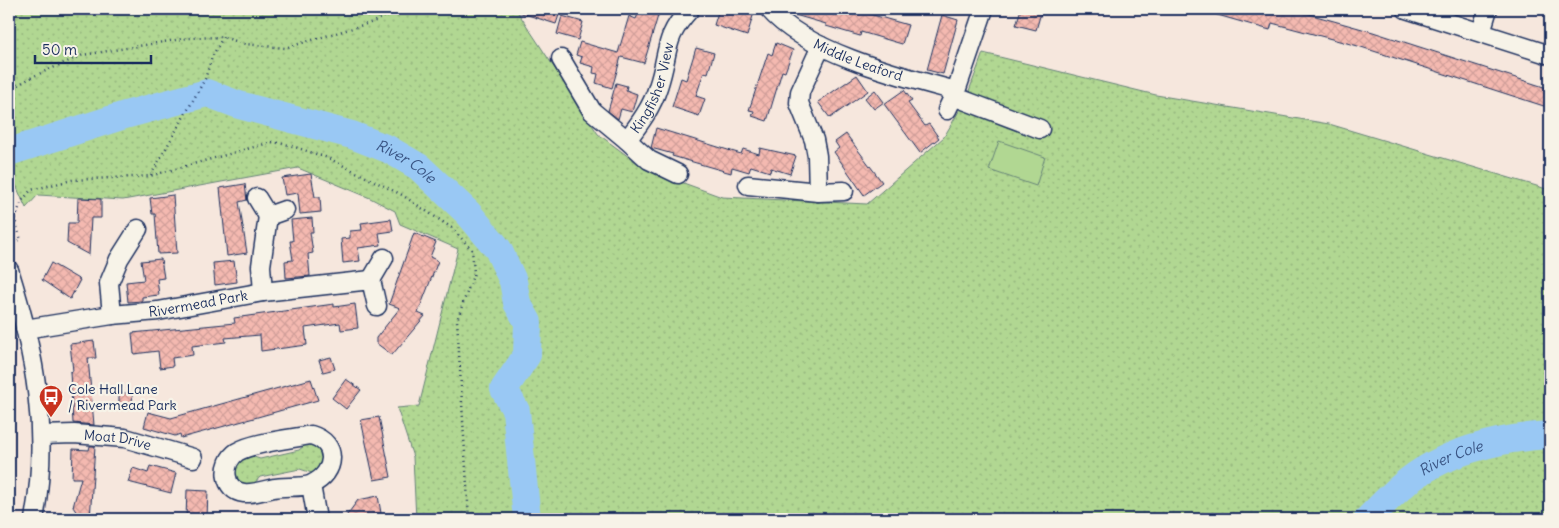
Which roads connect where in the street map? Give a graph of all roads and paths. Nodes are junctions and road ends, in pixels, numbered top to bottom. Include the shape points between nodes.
1 (401, 9) edge
2 (690, 9) edge
3 (769, 9) edge
4 (984, 9) edge
5 (1406, 9) edge
6 (1488, 9) edge
7 (1481, 32) junction
8 (223, 37) junction
9 (821, 46) junction
10 (1550, 55) edge
11 (561, 59) dead end
12 (9, 90) edge
13 (952, 99) junction
14 (1040, 129) dead end
15 (627, 140) junction
16 (678, 174) dead end
17 (150, 176) junction
18 (748, 185) dead end
19 (844, 191) dead end
20 (818, 192) junction
21 (258, 198) dead end
22 (286, 210) dead end
23 (268, 216) junction
24 (138, 229) dead end
25 (9, 244) edge
26 (384, 258) dead end
27 (9, 270) edge
28 (371, 280) junction
29 (264, 292) junction
30 (377, 306) dead end
31 (112, 315) junction
32 (25, 329) junction
33 (42, 435) junction
34 (193, 458) dead end
35 (311, 485) junction
36 (34, 519) edge
37 (317, 519) edge
38 (469, 519) edge

1 - 8 path via 373,22 285,48 245,44
2 - 15 street, Kingfisher View via 672,31 658,86 646,114
3 - 9 street, Middle Leaford via 791,28
4 - 13 street
5 - 7 street
6 - 7 street
7 - 10 street
8 - 12 path via 188,38 83,55
8 - 17 path via 205,79
9 - 13 street, Middle Leaford via 908,78
9 - 20 street via 800,92 799,103 814,140
11 - 15 street, Kingfisher View via 592,111
13 - 14 street, Middle Leaford
15 - 16 street, Kingfisher View via 649,160
17 - 25 path via 72,180 31,190 21,202 15,220 21,240
17 - 38 path via 272,142 328,158 402,195 452,228 472,250 474,273 457,320
18 - 20 street
19 - 20 street
21 - 23 street
22 - 23 street
23 - 29 street via 260,266
24 - 31 street via 119,259 109,283
26 - 28 street
27 - 32 street
28 - 29 street, Rivermead Park
28 - 30 street
29 - 31 street, Rivermead Park via 158,311
31 - 32 street, Rivermead Park
32 - 33 street via 38,382
33 - 34 street, Moat Drive via 125,438
33 - 36 street via 42,474
35 - 35 street via 290,485 245,493 233,488 225,474 230,459 239,451 311,435 323,439 332,455 328,472
35 - 37 street

